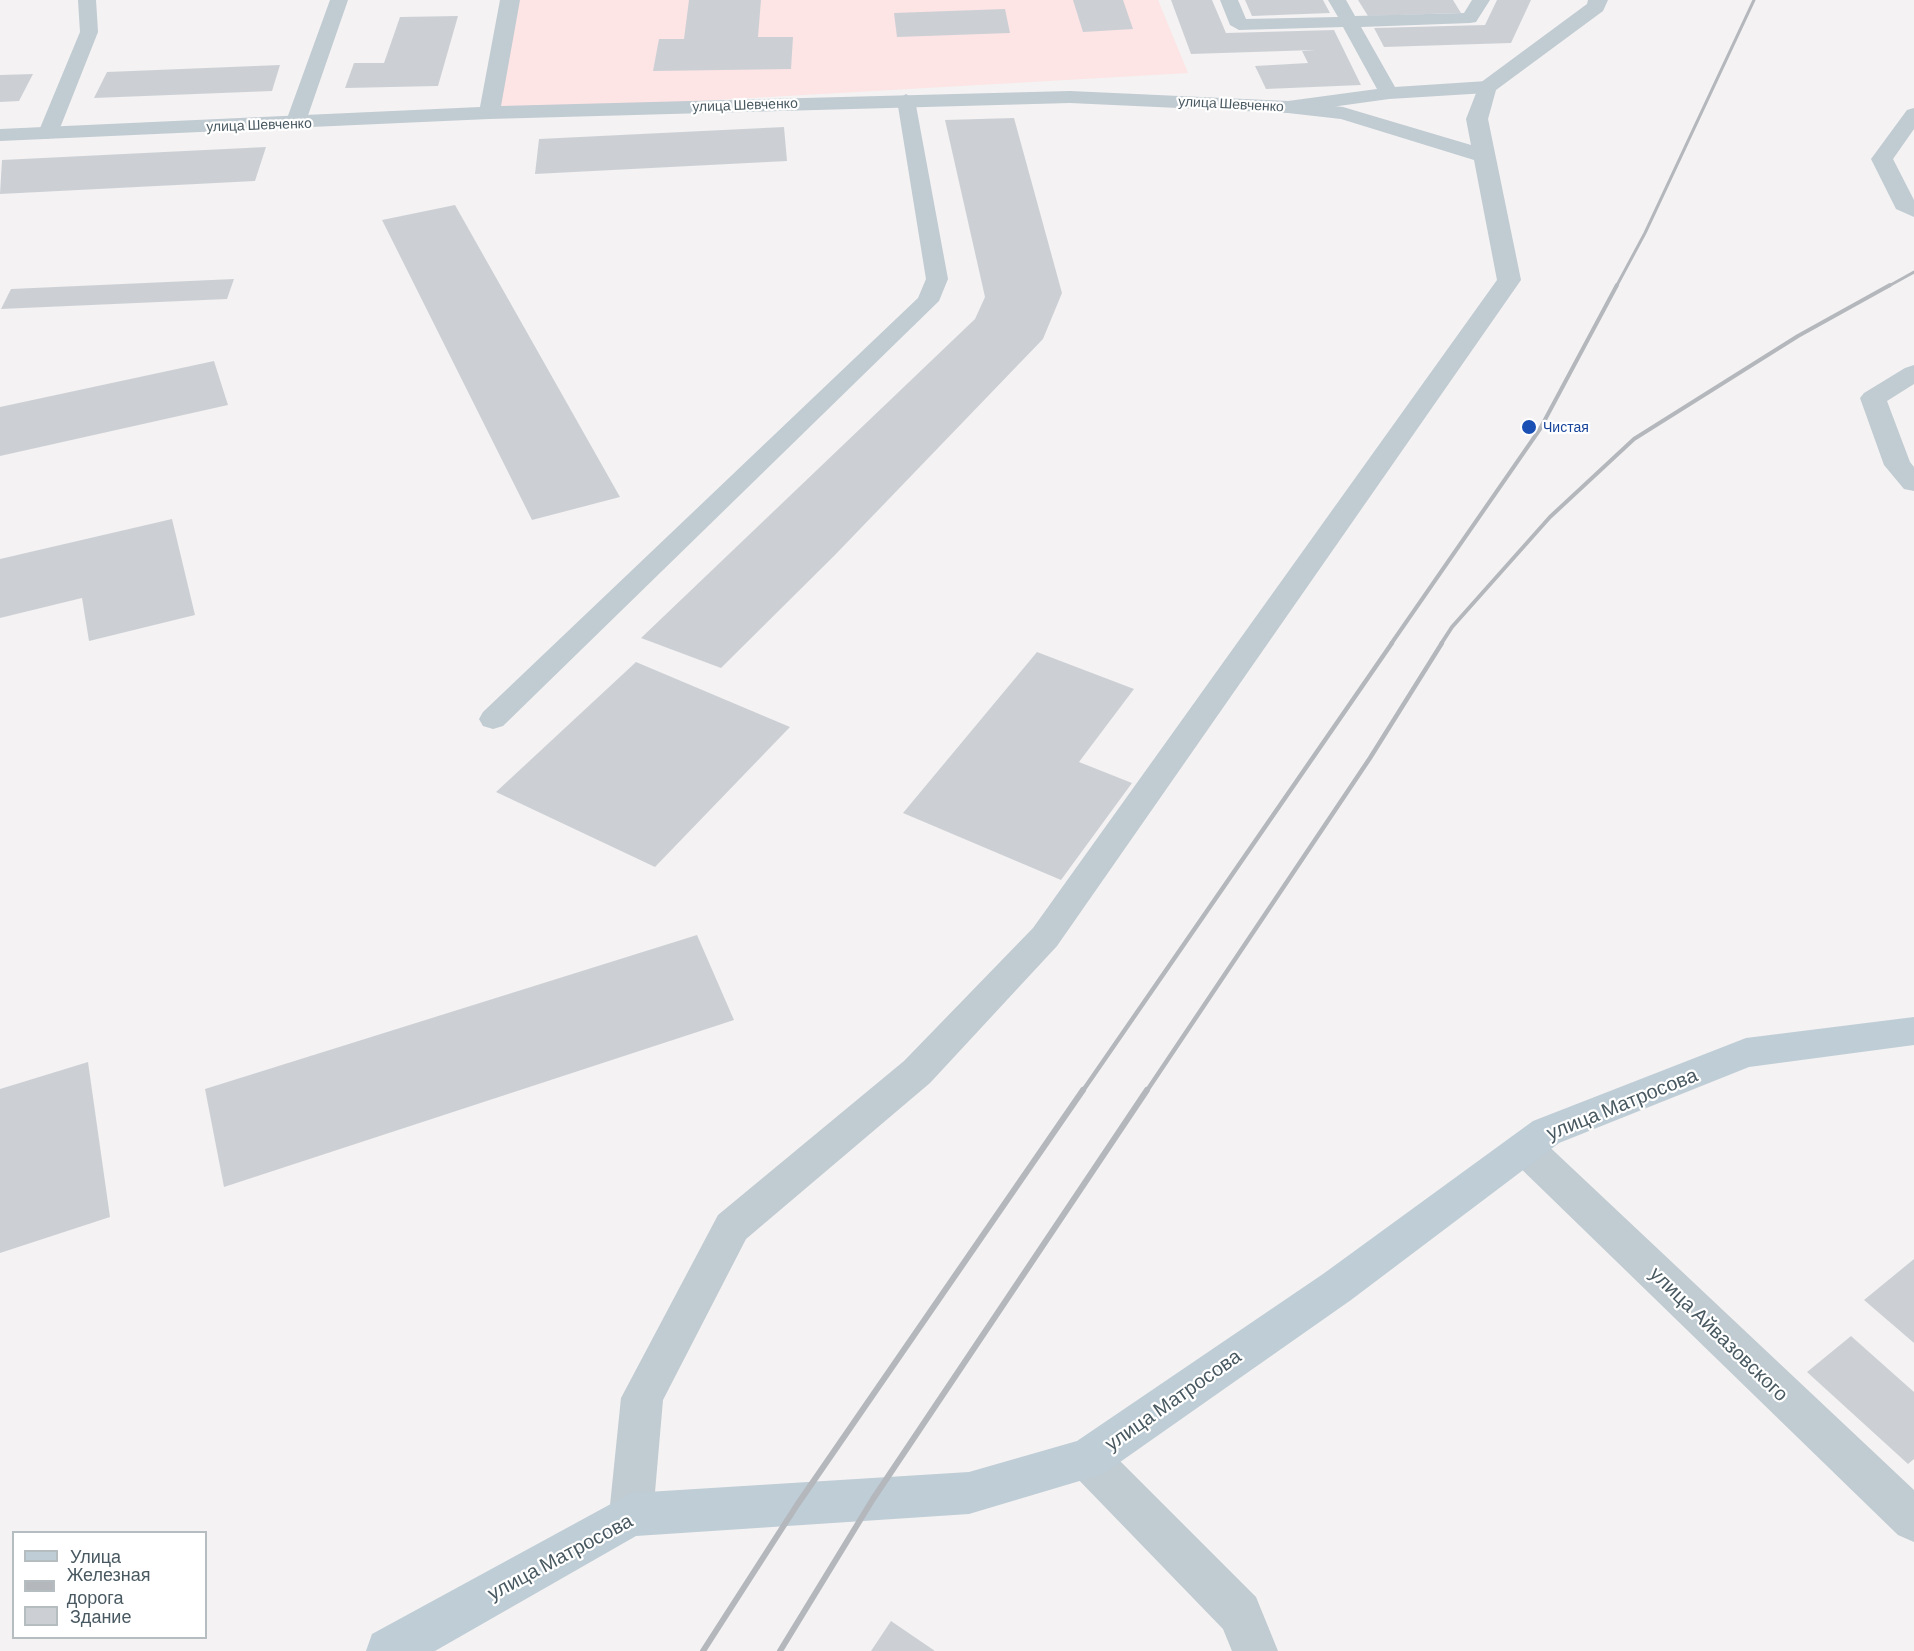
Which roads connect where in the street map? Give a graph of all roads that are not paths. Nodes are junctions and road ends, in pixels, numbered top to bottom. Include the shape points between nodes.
1 (87, 0) edge
2 (339, 0) edge
3 (510, 0) edge
4 (1228, 0) edge
5 (1337, 0) edge
6 (1481, 0) edge
7 (1598, 0) edge
8 (1349, 22) junction
9 (1488, 87) junction
10 (1389, 93) junction
11 (906, 100) junction
12 (1288, 107) junction
13 (489, 113) junction
14 (1914, 114) edge
15 (295, 124) junction
16 (48, 133) junction
17 (0, 135) edge
18 (1484, 156) junction
19 (1914, 210) edge
20 (1914, 373) edge
21 (1914, 483) edge
22 (493, 719) dead end
23 (1914, 1031) edge
24 (1525, 1148) junction
25 (1088, 1459) junction
26 (631, 1515) junction
27 (1914, 1520) edge
28 (389, 1651) edge
29 (1255, 1651) edge

1 - 16 lane via 89,32
2 - 15 lane
3 - 13 street
4 - 8 lane via 1239,25
5 - 8 lane
6 - 8 lane via 1470,18
7 - 9 street via 1596,7
8 - 10 lane
9 - 10 lane
9 - 18 street via 1477,119
10 - 12 lane
11 - 12 street, улица Шевченко via 1070,97
11 - 13 street, улица Шевченко
11 - 22 lane via 936,279 928,301
12 - 18 street, улица Шевченко via 1343,113
13 - 15 street, улица Шевченко
14 - 19 street via 1882,159 1904,204
15 - 16 street, улица Шевченко
16 - 17 street, улица Шевченко
18 - 26 street via 1509,280 1045,936 916,1072 732,1227 642,1398
20 - 21 street via 1873,398 1897,465
23 - 24 main road, улица Матросова via 1746,1053 1546,1132
24 - 25 main road, улица Матросова via 1337,1287
24 - 27 street, улица Айвазовского
25 - 26 main road, улица Матросова via 969,1493
25 - 29 street via 1240,1613
26 - 28 main road, улица Матросова

